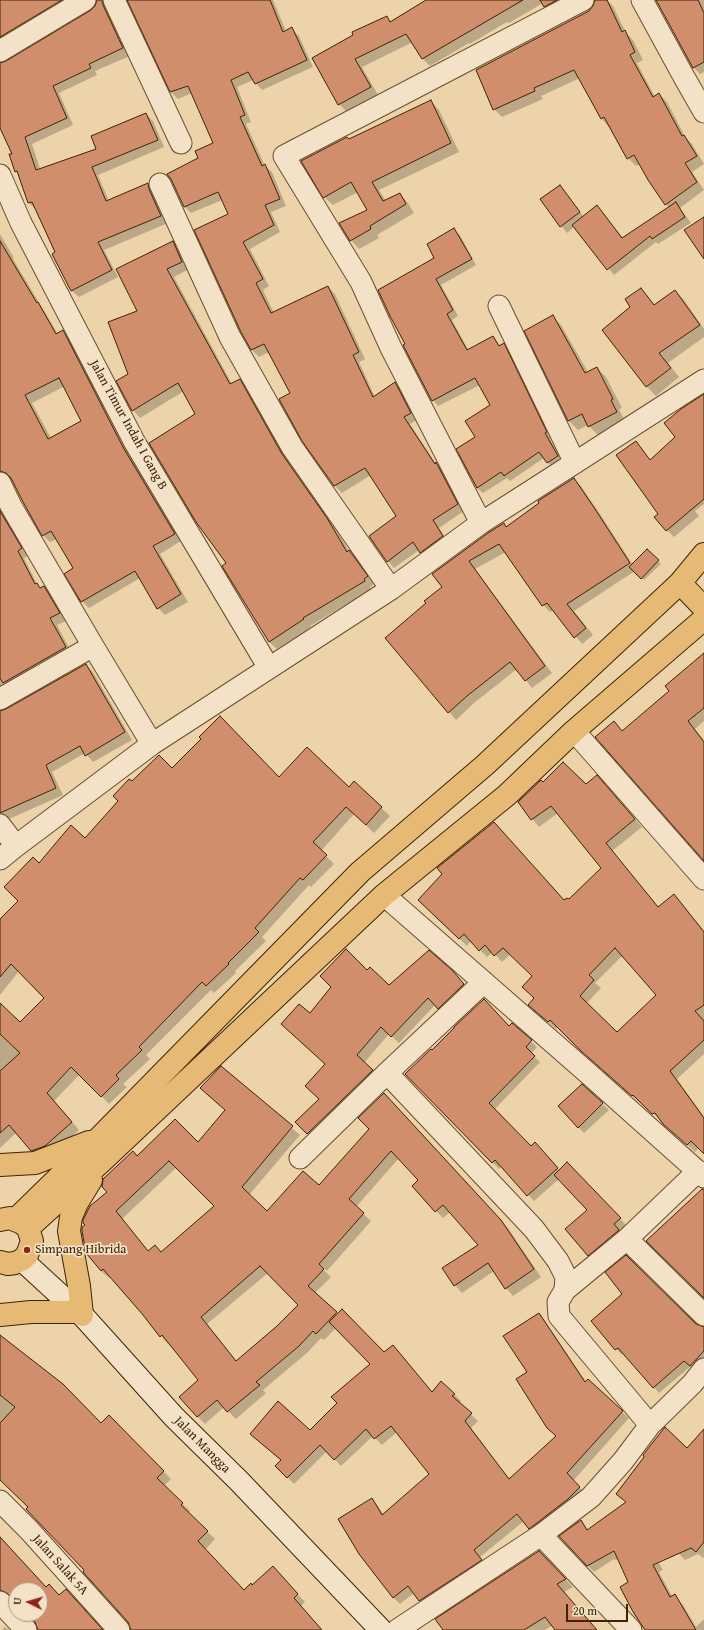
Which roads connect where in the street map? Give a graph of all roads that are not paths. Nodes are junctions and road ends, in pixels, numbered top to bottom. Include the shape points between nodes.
1 (85, 0) edge
2 (114, 0) edge
3 (583, 0) edge
4 (642, 0) edge
5 (0, 51) edge
6 (704, 112) edge
7 (181, 143) dead end
8 (0, 175) edge
9 (160, 184) dead end
10 (499, 306) dead end
11 (704, 380) edge
12 (574, 463) junction
13 (0, 483) edge
14 (481, 523) junction
15 (704, 554) edge
16 (680, 583) junction
17 (391, 589) junction
18 (704, 608) edge
19 (704, 618) edge
20 (93, 646) junction
21 (269, 668) junction
22 (0, 699) edge
23 (574, 731) junction
24 (152, 744) junction
25 (0, 824) edge
26 (16, 846) junction
27 (0, 860) edge
28 (704, 879) edge
29 (384, 895) junction
30 (484, 982) junction
31 (387, 1073) junction
32 (100, 1137) junction
33 (300, 1158) dead end
34 (103, 1160) junction
35 (0, 1165) edge
36 (701, 1174) edge
37 (14, 1223) edge
38 (627, 1239) junction
39 (22, 1260) junction
40 (0, 1262) edge
41 (565, 1290) junction
42 (80, 1313) junction
43 (0, 1315) edge
44 (704, 1315) edge
45 (700, 1383) edge
46 (650, 1424) junction
47 (0, 1502) edge
48 (541, 1535) junction
49 (0, 1602) edge
50 (26, 1630) edge
51 (119, 1630) edge
52 (381, 1630) edge
53 (397, 1630) edge
54 (631, 1630) edge

1 - 5 street
2 - 7 street
3 - 14 street via 284,156 361,282
4 - 6 street
8 - 21 street, Jalan Timur Indah I Gang B via 21,224 135,443
9 - 17 street via 230,337 292,447
10 - 12 street
11 - 12 street
12 - 14 street
13 - 20 street
14 - 17 street
15 - 16 main road
16 - 18 main road
16 - 32 main road via 485,765 360,872
17 - 21 street
19 - 23 main road
20 - 22 street
20 - 24 street
21 - 24 street
23 - 28 street
23 - 29 main road via 507,796
24 - 26 street
25 - 26 street
26 - 27 street
29 - 30 street
29 - 34 main road
30 - 31 street
30 - 36 street
31 - 33 street
31 - 41 street via 534,1229 558,1261 566,1277
32 - 35 main road via 35,1163
32 - 37 main road
34 - 37 main road
34 - 42 main road via 71,1217 70,1231 79,1286
36 - 38 street
37 - 39 main road via 32,1242
38 - 41 street
38 - 44 street
39 - 40 main road via 8,1264
39 - 42 street, Jalan Mangga
41 - 46 street via 558,1302 559,1316
42 - 43 main road via 31,1312
42 - 52 street, Jalan Mangga via 174,1417 239,1481
45 - 46 street
46 - 48 street via 623,1461 591,1497
47 - 51 street, Jalan Salak 5A via 29,1530
48 - 53 street
48 - 54 street
49 - 50 street

